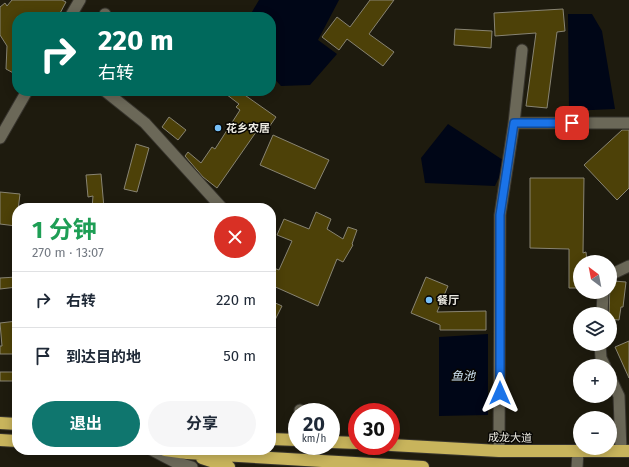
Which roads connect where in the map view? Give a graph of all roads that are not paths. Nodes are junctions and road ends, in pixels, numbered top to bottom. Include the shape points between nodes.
1 (80, 0) edge
2 (73, 12) edge
3 (522, 50) dead end
4 (24, 96) edge
5 (111, 96) edge
6 (514, 123) junction
7 (629, 123) edge
8 (0, 138) edge
9 (217, 203) edge
10 (629, 266) edge
11 (617, 272) edge
12 (617, 392) edge
13 (0, 423) edge
14 (12, 424) edge
15 (276, 439) edge
16 (0, 440) edge
17 (288, 440) edge
18 (12, 441) edge
19 (625, 445) edge
20 (400, 446) edge
21 (499, 451) junction
22 (573, 452) edge
23 (160, 455) edge
24 (193, 455) edge
25 (221, 455) edge
26 (578, 455) edge
27 (175, 465) edge
28 (192, 467) edge
29 (229, 467) edge
30 (423, 467) edge
31 (578, 467) edge

1 - 2 street
3 - 6 street
4 - 8 street
5 - 9 street via 144,123
6 - 7 street
6 - 21 street via 500,215
10 - 11 street
12 - 19 street
13 - 14 highway
15 - 17 highway
16 - 18 highway
20 - 21 highway, 成龙大道
21 - 22 highway, 成龙大道
23 - 27 street
24 - 29 highway
25 - 30 highway
26 - 31 street
27 - 28 street

